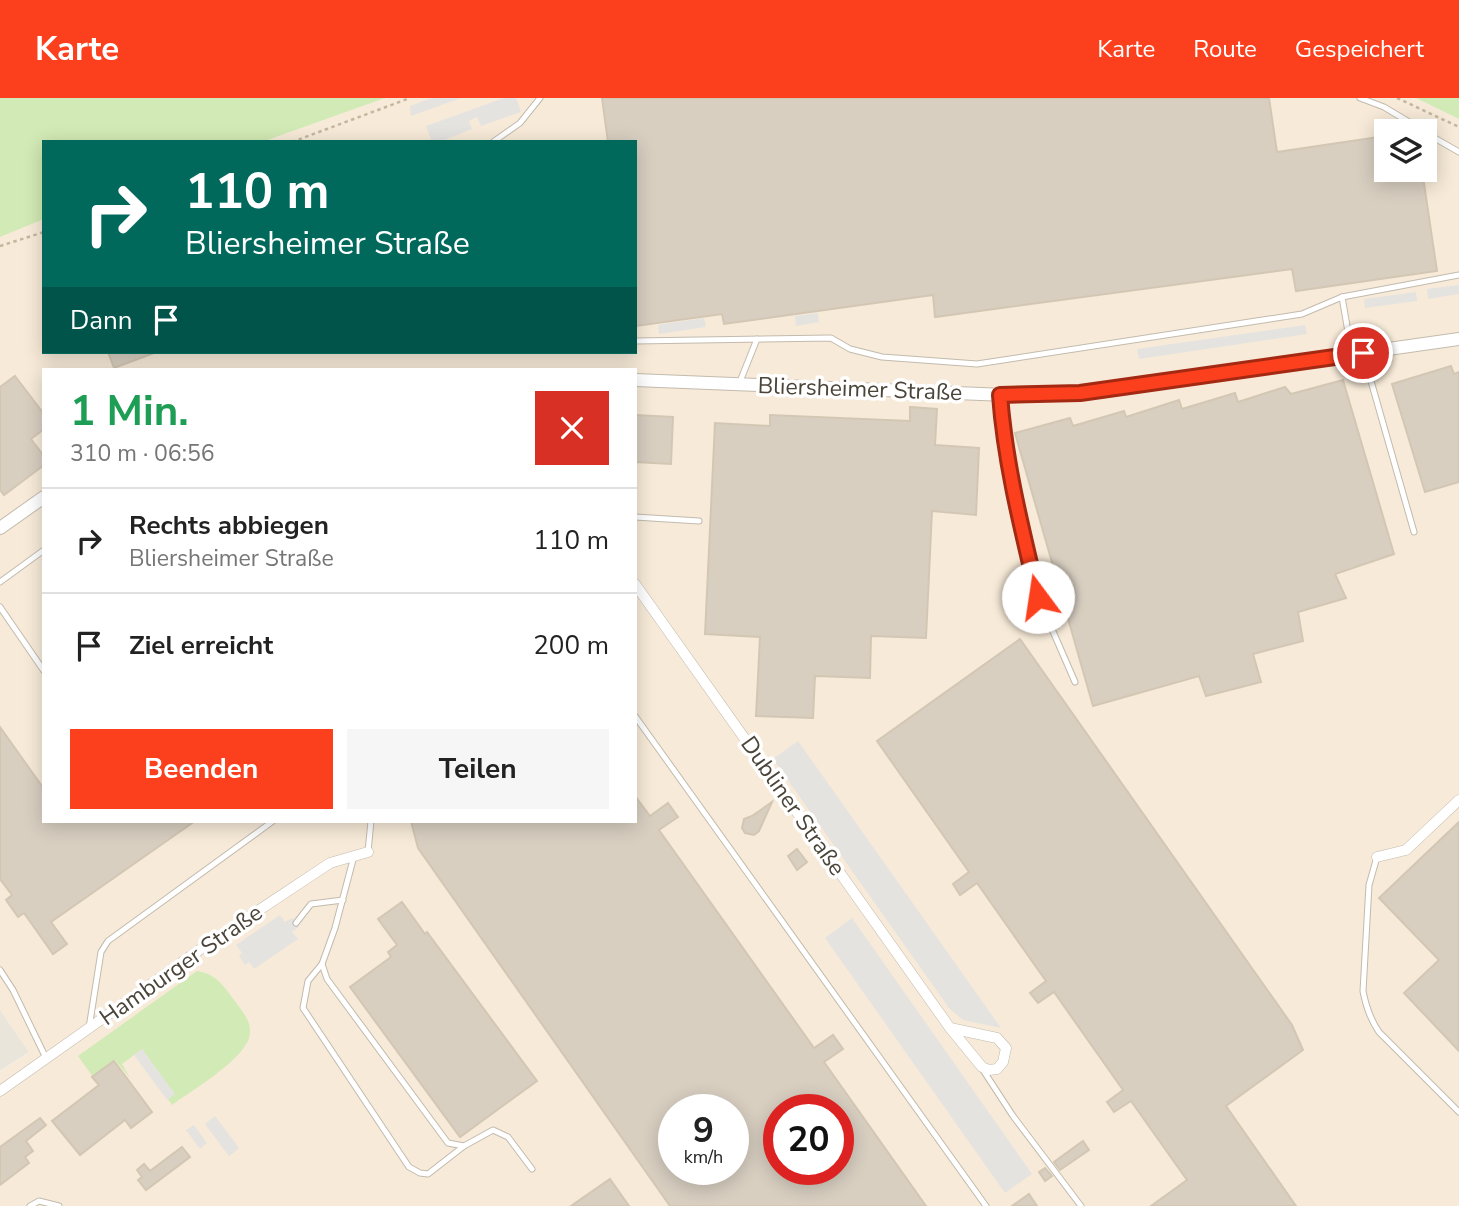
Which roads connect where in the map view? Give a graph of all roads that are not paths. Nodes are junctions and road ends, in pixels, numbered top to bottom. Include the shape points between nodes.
1 (540, 98) edge
2 (1360, 98) edge
3 (1404, 119) edge
4 (1437, 139) edge
5 (496, 140) edge
6 (1459, 152) edge
7 (1459, 275) edge
8 (1342, 296) junction
9 (757, 339) junction
10 (1459, 339) edge
11 (637, 341) edge
12 (1358, 354) junction
13 (637, 380) edge
14 (739, 384) junction
15 (1000, 395) junction
16 (42, 498) edge
17 (637, 517) edge
18 (699, 521) dead end
19 (0, 528) edge
20 (1415, 532) dead end
21 (42, 551) edge
22 (0, 582) edge
23 (637, 587) edge
24 (0, 607) edge
25 (42, 668) edge
26 (1075, 682) dead end
27 (637, 719) edge
28 (1459, 800) edge
29 (270, 823) edge
30 (371, 823) edge
31 (368, 852) joint
32 (354, 856) junction
33 (1377, 857) joint
34 (343, 900) junction
35 (296, 923) dead end
36 (323, 964) junction
37 (0, 970) edge
38 (89, 1028) junction
39 (950, 1028) junction
40 (47, 1058) junction
41 (982, 1067) junction
42 (0, 1091) edge
43 (1459, 1112) edge
44 (464, 1146) junction
45 (532, 1169) dead end
46 (30, 1206) edge
47 (60, 1206) edge
48 (986, 1206) edge
49 (1081, 1206) edge

1 - 5 lane via 520,123
2 - 3 lane
4 - 6 lane
7 - 8 lane
8 - 9 lane via 1303,314 977,364 882,357 850,349 831,338
8 - 12 lane
9 - 11 lane
9 - 14 lane
10 - 12 street, Bliersheimer Straße
12 - 15 street, Bliersheimer Straße via 1080,393
12 - 20 lane
13 - 14 street, Bliersheimer Straße
14 - 15 street, Bliersheimer Straße
15 - 26 lane via 1006,451 1038,597
16 - 19 street
17 - 18 lane
21 - 22 lane
23 - 39 street, Dubliner Straße
24 - 25 lane
27 - 48 lane
28 - 33 street via 1406,850
29 - 38 lane via 108,941 100,952
30 - 31 lane
31 - 32 street, Hamburger Straße
32 - 34 lane
32 - 38 street, Hamburger Straße via 330,863
33 - 43 lane via 1369,885 1365,1003 1379,1032
34 - 35 lane via 311,904
34 - 36 lane
36 - 44 lane via 327,979 448,1143
36 - 44 lane via 307,981 303,1008 409,1167 428,1174
37 - 40 lane
38 - 40 street, Hamburger Straße
39 - 41 street, Dubliner Straße
39 - 41 street via 1003,1043 1006,1055 997,1069
40 - 42 street, Hamburger Straße
41 - 49 lane
44 - 45 lane via 493,1130 508,1137
46 - 47 lane via 38,1201

